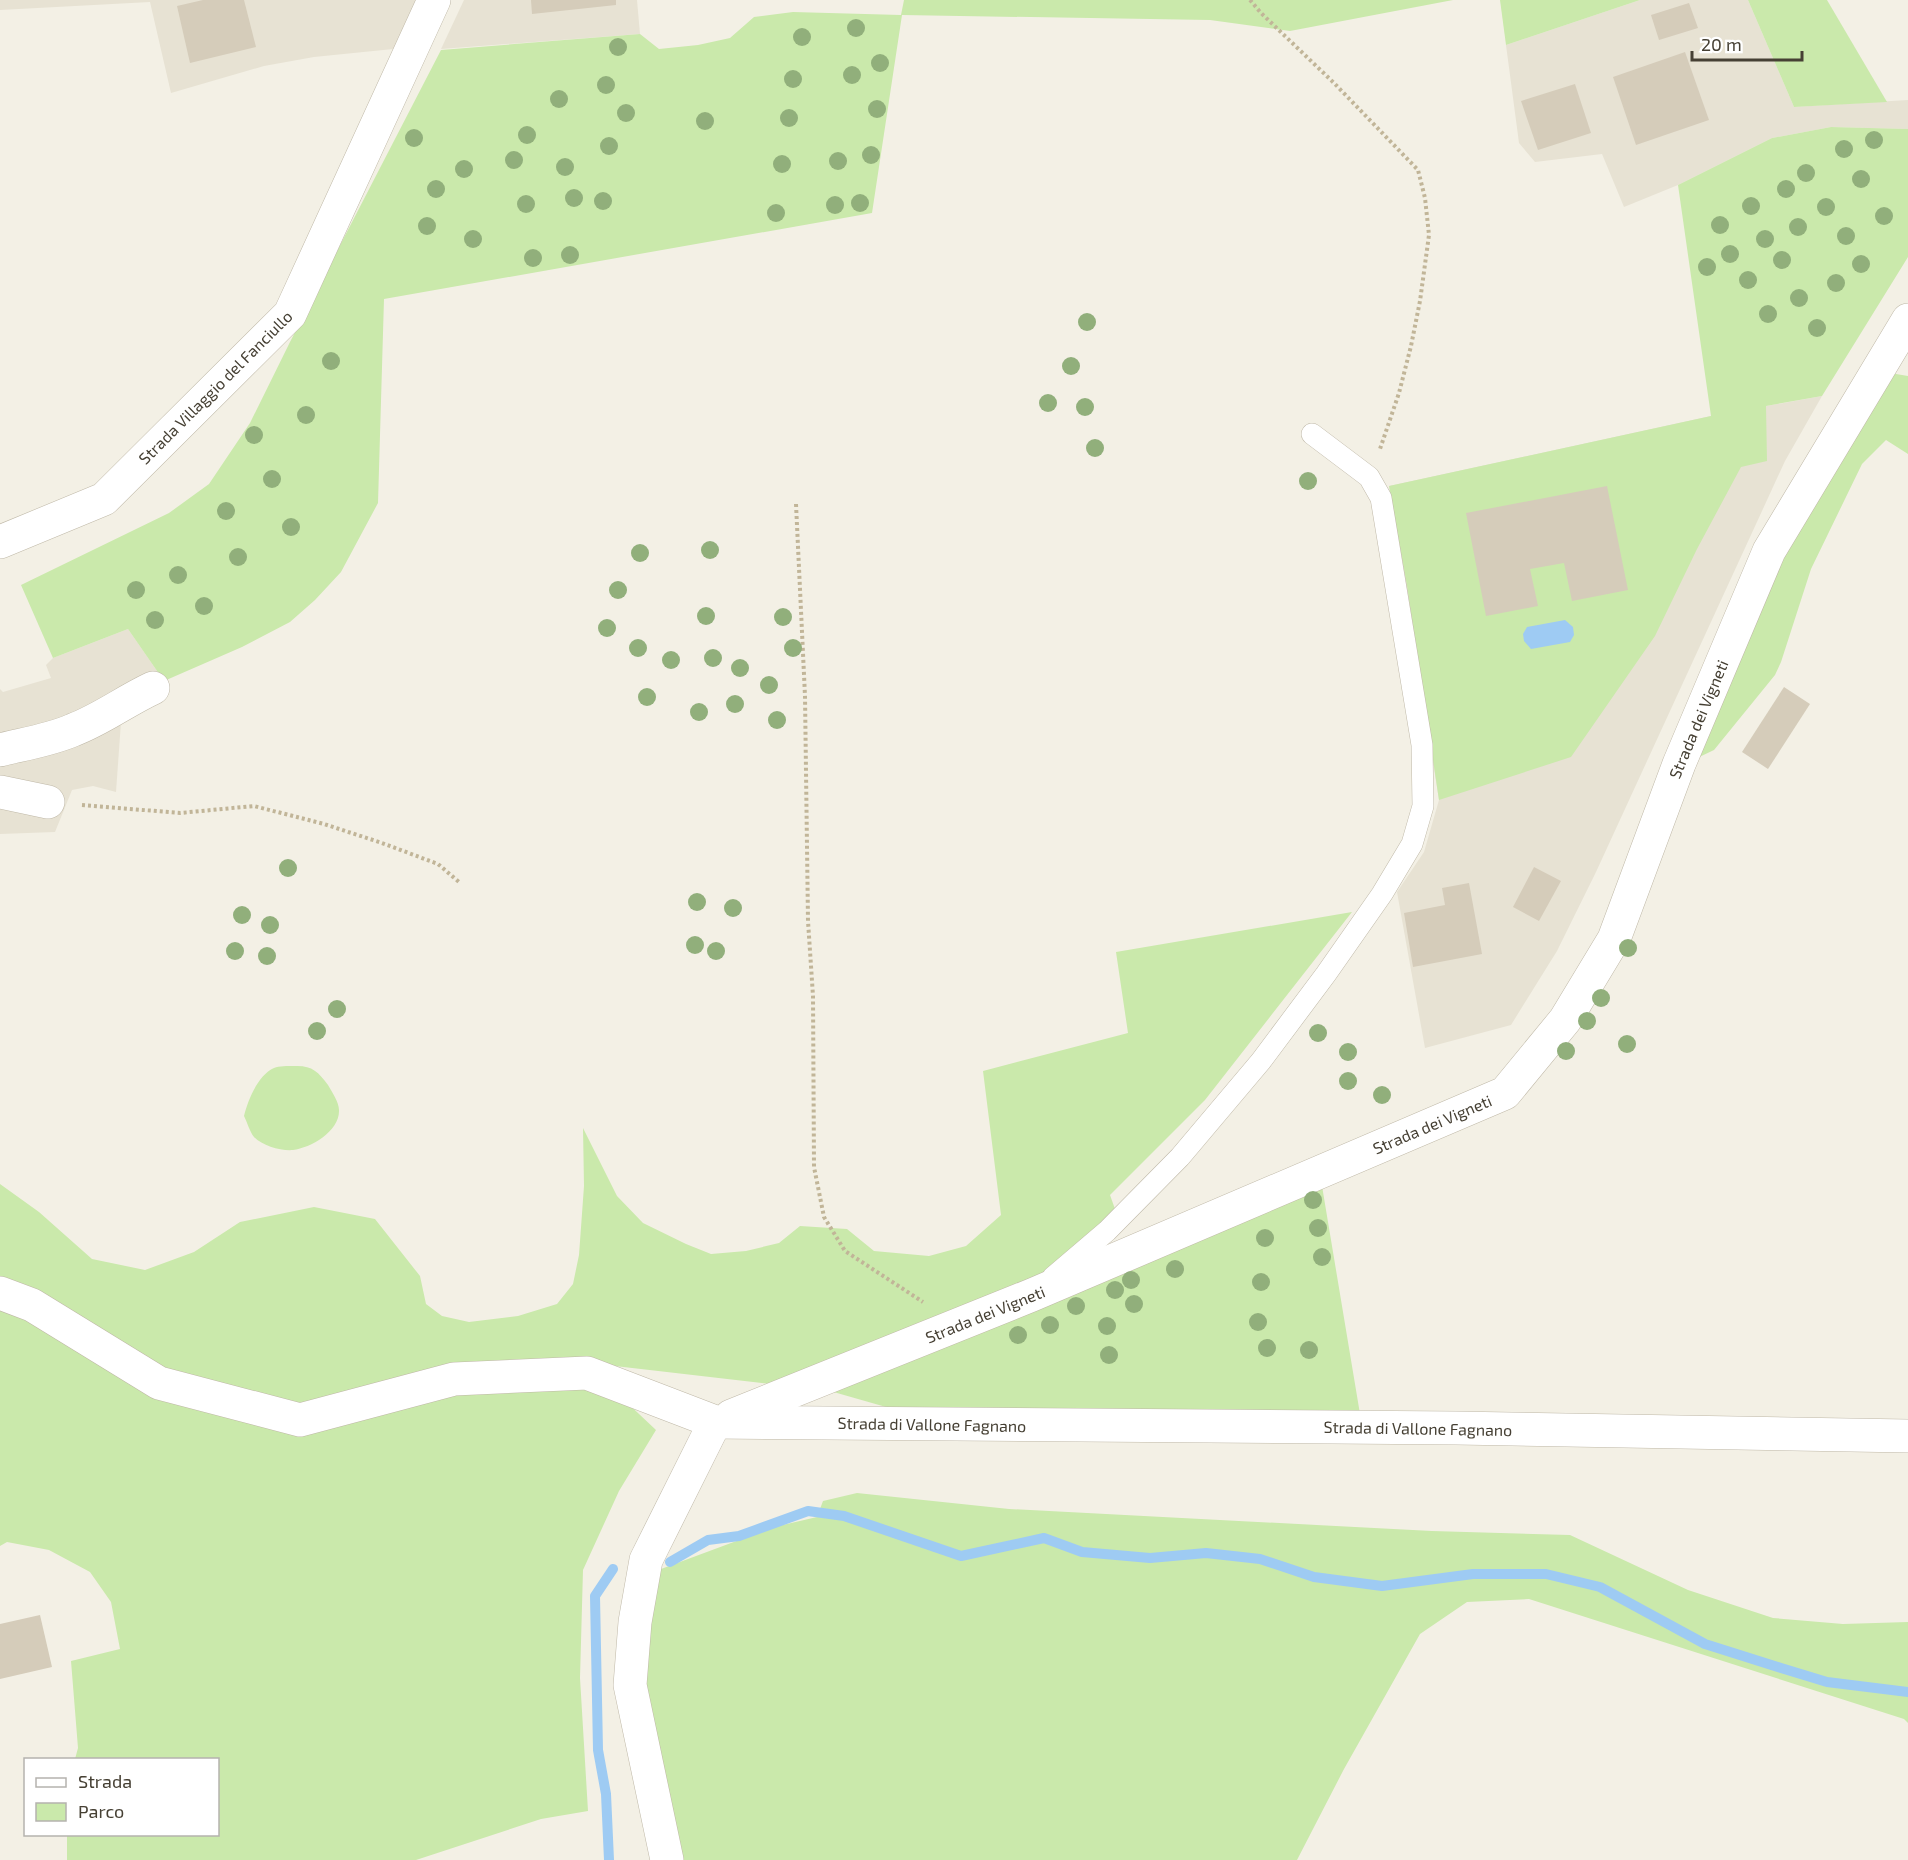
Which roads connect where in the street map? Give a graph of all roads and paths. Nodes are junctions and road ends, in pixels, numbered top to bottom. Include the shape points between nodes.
1 (434, 0) edge
2 (1250, 0) edge
3 (1908, 320) edge
4 (1312, 434) dead end
5 (1369, 477) junction
6 (796, 504) dead end
7 (0, 542) edge
8 (153, 688) dead end
9 (0, 750) edge
10 (0, 792) edge
11 (48, 802) joint
12 (459, 882) dead end
13 (0, 1293) edge
14 (1032, 1295) junction
15 (959, 1324) junction
16 (715, 1422) junction
17 (1908, 1436) edge
18 (667, 1860) edge

1 - 7 street, Strada Villaggio del Fanciullo via 290,314 104,499
2 - 5 path via 1418,170 1425,198 1429,235 1412,346
3 - 14 street, Strada dei Vigneti via 1769,551 1679,764 1614,939 1565,1020 1505,1093
4 - 5 lane
5 - 14 lane via 1382,498 1422,745 1423,806 1412,844 1382,894 1261,1061 1180,1157 1107,1231
6 - 15 path via 806,728 814,1167 824,1217 845,1251
8 - 9 street via 72,731
10 - 11 street
11 - 12 path via 180,813 254,806 382,843 438,864
13 - 16 street, Strada di Vallone Fagnano via 32,1305 159,1383 300,1420 454,1379 587,1373
14 - 15 street, Strada dei Vigneti
15 - 16 street, Strada dei Vigneti
16 - 17 street, Strada di Vallone Fagnano
16 - 18 street via 646,1560 635,1622 630,1685

